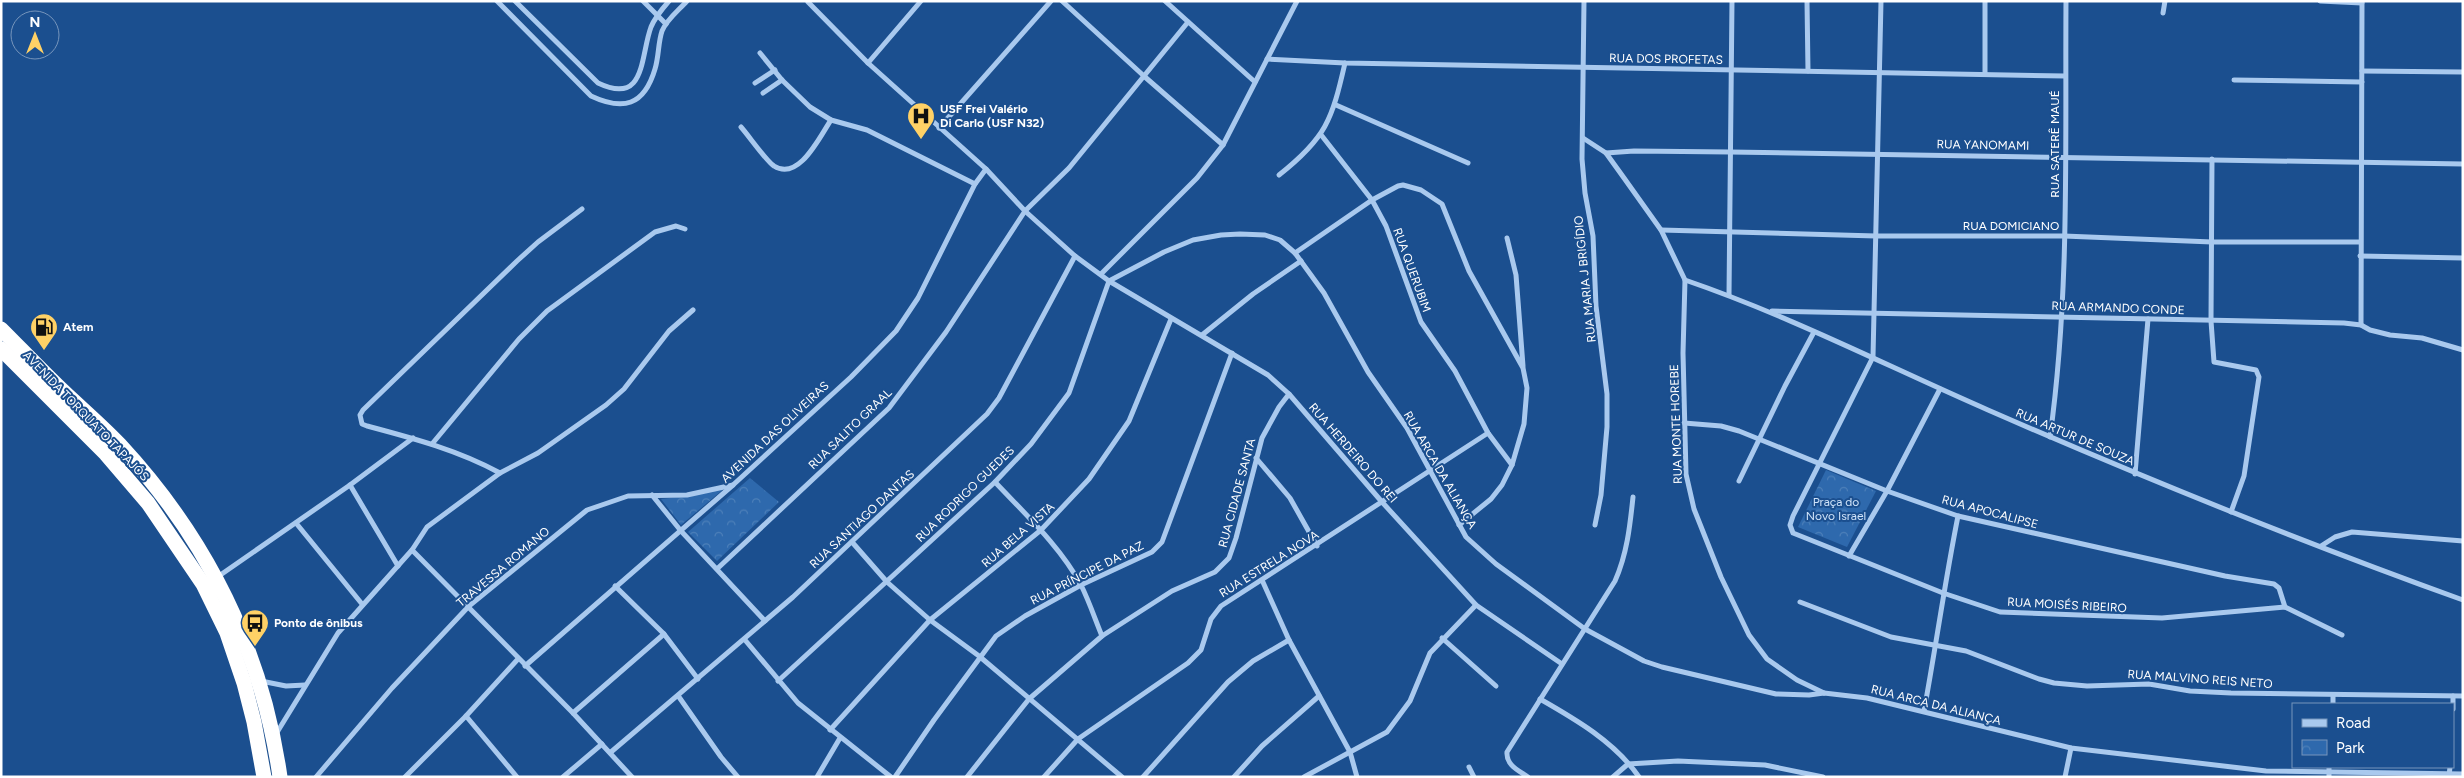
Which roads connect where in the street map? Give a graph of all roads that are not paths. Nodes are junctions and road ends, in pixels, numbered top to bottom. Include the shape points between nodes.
1 (497, 1) edge
2 (515, 1) edge
3 (643, 1) edge
4 (669, 1) edge
5 (687, 1) edge
6 (921, 1) edge
7 (1051, 1) edge
8 (1062, 1) edge
9 (1165, 1) edge
10 (1298, 1) edge
11 (1584, 1) edge
12 (1732, 1) edge
13 (1807, 1) edge
14 (1880, 1) edge
15 (1985, 1) edge
16 (2066, 1) edge
17 (2165, 1) edge
18 (2320, 1) edge
19 (808, 2) edge
20 (2362, 2) edge
21 (2163, 13) dead end
22 (657, 15) junction
23 (1188, 22) junction
24 (666, 24) junction
25 (760, 53) dead end
26 (1267, 59) junction
27 (868, 63) junction
28 (1346, 63) junction
29 (1582, 67) junction
30 (774, 70) junction
31 (1733, 70) junction
32 (2362, 70) junction
33 (1808, 71) junction
34 (1879, 72) junction
35 (2463, 72) edge
36 (1985, 74) junction
37 (2065, 76) junction
38 (1145, 77) junction
39 (782, 80) junction
40 (2234, 80) dead end
41 (1255, 82) junction
42 (2362, 82) junction
43 (755, 83) dead end
44 (762, 93) dead end
45 (1336, 105) junction
46 (831, 120) junction
47 (741, 127) dead end
48 (939, 128) junction
49 (1322, 136) junction
50 (1583, 138) junction
51 (1223, 145) junction
52 (1730, 152) junction
53 (1606, 153) junction
54 (1878, 154) junction
55 (2064, 156) junction
56 (2212, 159) junction
57 (2361, 162) junction
58 (1468, 163) dead end
59 (2463, 164) edge
60 (986, 170) junction
61 (1279, 175) dead end
62 (975, 184) junction
63 (1372, 200) junction
64 (582, 209) dead end
65 (1025, 211) junction
66 (685, 229) dead end
67 (1661, 230) junction
68 (1729, 231) junction
69 (1876, 236) junction
70 (2064, 236) junction
71 (1507, 238) dead end
72 (2212, 242) junction
73 (2360, 242) junction
74 (1295, 253) junction
75 (1076, 256) junction
76 (2360, 256) junction
77 (2463, 258) edge
78 (1301, 261) junction
79 (1101, 274) junction
80 (1686, 280) junction
81 (1109, 281) junction
82 (1729, 295) junction
83 (693, 310) dead end
84 (1769, 311) junction
85 (1874, 313) junction
86 (2062, 316) junction
87 (1171, 319) junction
88 (2148, 319) junction
89 (2211, 321) junction
90 (2361, 324) junction
91 (1, 329) edge
92 (1814, 332) junction
93 (1202, 335) junction
94 (1, 349) edge
95 (2463, 350) edge
96 (1232, 353) junction
97 (1873, 357) junction
98 (1523, 368) junction
99 (1940, 389) junction
100 (1289, 394) junction
101 (1684, 424) junction
102 (1488, 434) junction
103 (2050, 437) junction
104 (413, 438) junction
105 (1760, 439) junction
106 (432, 444) junction
107 (1256, 458) junction
108 (1512, 464) junction
109 (1819, 464) junction
110 (1430, 472) junction
111 (500, 473) junction
112 (2135, 474) junction
113 (1739, 481) dead end
114 (994, 482) junction
115 (350, 485) junction
116 (733, 485) junction
117 (1887, 491) junction
118 (652, 495) junction
119 (1633, 497) dead end
120 (1382, 502) junction
121 (2231, 512) junction
122 (1958, 516) junction
123 (296, 523) junction
124 (1594, 524) dead end
125 (1459, 525) junction
126 (1041, 530) junction
127 (682, 531) junction
128 (2463, 541) edge
129 (852, 542) junction
130 (1317, 546) junction
131 (2321, 546) junction
132 (412, 550) junction
133 (1849, 556) junction
134 (398, 566) junction
135 (718, 568) junction
136 (216, 578) junction
137 (1262, 580) junction
138 (887, 582) junction
139 (1081, 585) junction
140 (615, 586) junction
141 (1943, 593) junction
142 (2463, 600) edge
143 (1800, 602) dead end
144 (362, 604) junction
145 (1476, 605) junction
146 (469, 606) junction
147 (2285, 607) junction
148 (930, 620) junction
149 (765, 621) junction
150 (1585, 628) junction
151 (664, 634) junction
152 (2342, 635) dead end
153 (1102, 636) junction
154 (1442, 638) junction
155 (746, 640) junction
156 (1289, 640) junction
157 (1936, 646) junction
158 (980, 656) junction
159 (518, 659) junction
160 (1562, 664) junction
161 (525, 666) junction
162 (698, 679) junction
163 (259, 681) junction
164 (778, 682) junction
165 (305, 685) junction
166 (1496, 686) dead end
167 (1824, 693) junction
168 (679, 696) junction
169 (1319, 696) junction
170 (2333, 696) junction
171 (2393, 696) junction
172 (2453, 696) junction
173 (2463, 696) edge
174 (1029, 699) junction
175 (1540, 699) junction
176 (2333, 703) edge
177 (2392, 703) edge
178 (2453, 703) edge
179 (1924, 711) junction
180 (573, 713) junction
181 (466, 716) junction
182 (830, 730) junction
183 (274, 737) junction
184 (840, 738) junction
185 (1078, 739) junction
186 (602, 744) junction
187 (2071, 748) junction
188 (611, 752) junction
189 (1350, 752) junction
190 (1628, 764) junction
191 (1469, 767) dead end
192 (2391, 769) edge
193 (2329, 772) edge
194 (2463, 774) edge
195 (2449, 775) edge
196 (630, 776) edge
197 (264, 777) edge
198 (280, 777) edge
199 (316, 777) edge
200 (405, 777) edge
201 (517, 777) edge
202 (563, 777) edge
203 (738, 777) edge
204 (817, 777) edge
205 (891, 777) edge
206 (895, 777) edge
207 (967, 777) edge
208 (1044, 777) edge
209 (1122, 777) edge
210 (1143, 777) edge
211 (1234, 777) edge
212 (1305, 777) edge
213 (1357, 777) edge
214 (1474, 777) edge
215 (1528, 777) edge
216 (1613, 777) edge
217 (1639, 777) edge
218 (1823, 777) edge
219 (2065, 777) edge

1 - 24 street via 590,96 608,104 625,104 640,97 655,68
2 - 22 street via 598,83 611,89 622,90 638,76
3 - 22 street
4 - 22 street
5 - 24 street
6 - 27 street
7 - 48 street
8 - 38 street
9 - 23 street
10 - 26 street
11 - 29 street, RUA MARIA J BRIGÍDIO
12 - 31 street
13 - 33 street
14 - 34 street
15 - 36 street
16 - 37 street, RUA SATERÊ MAUÉ
17 - 21 street
18 - 20 street
19 - 27 street, RUA HERDEIRO DO REI
20 - 32 street
22 - 24 street
23 - 38 street, RUA SALITO GRAAL
23 - 41 street
25 - 30 street
26 - 28 street, RUA DOS PROFETAS
26 - 41 street
27 - 48 street, RUA HERDEIRO DO REI
28 - 29 street, RUA DOS PROFETAS
28 - 45 street
29 - 31 street, RUA DOS PROFETAS
29 - 50 street, RUA MARIA J BRIGÍDIO
30 - 39 street
30 - 43 street
31 - 33 street, RUA DOS PROFETAS
31 - 52 street
32 - 35 street
32 - 42 street
33 - 34 street, RUA DOS PROFETAS
34 - 36 street, RUA DOS PROFETAS
34 - 54 street
36 - 37 street, RUA DOS PROFETAS
37 - 55 street, RUA SATERÊ MAUÉ
38 - 51 street
38 - 65 street, RUA SALITO GRAAL via 1069,168
39 - 44 street
39 - 46 street
40 - 42 street
41 - 51 street
42 - 57 street
45 - 49 street
45 - 58 street
46 - 47 street via 807,156 797,166 786,170 774,167
46 - 62 street via 867,130
48 - 60 street, RUA HERDEIRO DO REI
49 - 61 street
49 - 63 street, RUA QUERUBIM
50 - 53 street, RUA MONTE HOREBE
50 - 124 street, RUA MARIA J BRIGÍDIO via 1584,192 1593,236 1596,306 1607,394 1601,496
51 - 79 street via 1197,178
52 - 53 street, RUA YANOMAMI
52 - 54 street, RUA YANOMAMI
52 - 68 street
53 - 67 street, RUA MONTE HOREBE
54 - 55 street, RUA YANOMAMI
54 - 69 street
55 - 56 street, RUA YANOMAMI
55 - 70 street, RUA SATERÊ MAUÉ
56 - 57 street, RUA YANOMAMI
56 - 72 street
57 - 59 street, RUA YANOMAMI
57 - 73 street
60 - 62 street, AVENIDA DAS OLIVEIRAS
60 - 65 street, RUA HERDEIRO DO REI
62 - 116 street, AVENIDA DAS OLIVEIRAS via 918,298 896,331 851,377
63 - 74 street
63 - 98 street via 1403,185 1421,190 1442,204 1469,270
63 - 102 street, RUA QUERUBIM via 1386,226 1420,322 1454,371
64 - 104 street via 517,261 363,410 361,420 367,426
65 - 75 street, RUA HERDEIRO DO REI
65 - 135 street, RUA SALITO GRAAL via 946,332 889,408
66 - 106 street via 676,226 654,232 548,311 519,339
67 - 68 street, RUA DOMICIANO
67 - 80 street, RUA MONTE HOREBE
68 - 69 street, RUA DOMICIANO
68 - 82 street
69 - 70 street, RUA DOMICIANO
69 - 85 street
70 - 72 street, RUA DOMICIANO
70 - 86 street, RUA SATERÊ MAUÉ
71 - 98 street via 1519,297
72 - 73 street, RUA DOMICIANO
72 - 89 street
73 - 76 street
74 - 78 street, RUA ARCA DA ALIANÇA
74 - 81 street, RUA ARCA DA ALIANÇA via 1280,240 1265,235 1221,234 1193,240
75 - 79 street, RUA HERDEIRO DO REI
75 - 129 street, RUA SANTIAGO DANTAS via 999,398 987,414
76 - 77 street
76 - 90 street
78 - 93 street
78 - 110 street, RUA ARCA DA ALIANÇA via 1324,293
79 - 81 street, RUA HERDEIRO DO REI
80 - 82 street, RUA ARTUR DE SOUZA
80 - 101 street, RUA MONTE HOREBE
81 - 87 street, RUA HERDEIRO DO REI
81 - 114 street, RUA RODRIGO GUEDES via 1070,392 1042,432
82 - 84 street, RUA ARTUR DE SOUZA
83 - 111 street via 669,331 624,389 606,405 538,453
84 - 85 street, RUA ARMANDO CONDE
84 - 92 street, RUA ARTUR DE SOUZA
85 - 86 street, RUA ARMANDO CONDE
85 - 97 street
86 - 88 street, RUA ARMANDO CONDE
86 - 103 street, RUA SATERÊ MAUÉ via 2059,375
87 - 93 street, RUA HERDEIRO DO REI
87 - 126 street, RUA BELA VISTA via 1129,421 1089,479
88 - 89 street, RUA ARMANDO CONDE
88 - 112 street
89 - 90 street, RUA ARMANDO CONDE
89 - 121 street via 2215,363 2256,370 2259,377 2244,476
90 - 95 street, RUA ARMANDO CONDE via 2381,333 2422,338
91 - 136 highway, AVENIDA TORQUATO TAPAJÓS via 119,444 155,485 182,520
92 - 97 street, RUA ARTUR DE SOUZA
92 - 105 street
93 - 96 street, RUA HERDEIRO DO REI
94 - 197 highway, AVENIDA TORQUATO TAPAJÓS via 106,454 148,503 203,584 227,633 244,682
96 - 100 street, RUA HERDEIRO DO REI via 1268,375
96 - 139 street, RUA PRÍNCIPE DA PAZ via 1162,542 1152,552
97 - 99 street, RUA ARTUR DE SOUZA
97 - 109 street
98 - 108 street via 1527,409
99 - 103 street, RUA ARTUR DE SOUZA
99 - 117 street
100 - 107 street, RUA CIDADE SANTA via 1270,421
100 - 120 street, RUA HERDEIRO DO REI
101 - 105 street, RUA APOCALIPSE via 1721,426
101 - 167 street, RUA MONTE HOREBE via 1686,474 1694,509 1749,635 1768,659 1797,680
102 - 108 street, RUA QUERUBIM
102 - 110 street, RUA ESTRELA NOVA
103 - 112 street, RUA ARTUR DE SOUZA
104 - 106 street
104 - 115 street
105 - 109 street, RUA APOCALIPSE
105 - 113 street
106 - 111 street via 481,462
107 - 130 street via 1290,498
107 - 153 street, RUA CIDADE SANTA via 1229,558 1215,572 1172,591
108 - 125 street via 1491,499
109 - 117 street, RUA APOCALIPSE
109 - 133 street, RUA MOISÉS RIBEIRO via 1790,525 1793,534
110 - 120 street, RUA ESTRELA NOVA
110 - 125 street, RUA ARCA DA ALIANÇA
111 - 132 street via 436,518 421,533
112 - 121 street, RUA ARTUR DE SOUZA
114 - 126 street
114 - 138 street, RUA RODRIGO GUEDES
115 - 123 street
115 - 134 street
116 - 118 street, TRAVESSA ROMANO via 696,494
116 - 127 street, AVENIDA DAS OLIVEIRAS
117 - 122 street, RUA APOCALIPSE
117 - 133 street
118 - 127 street
118 - 146 street, TRAVESSA ROMANO via 628,496 587,510
119 - 150 street via 1623,564 1616,581
120 - 130 street, RUA ESTRELA NOVA
120 - 145 street, RUA HERDEIRO DO REI
121 - 131 street, RUA ARTUR DE SOUZA
122 - 141 street
122 - 147 street, RUA APOCALIPSE via 2225,576 2268,581 2279,588
123 - 136 street
123 - 144 street
125 - 150 street, RUA ARCA DA ALIANÇA via 1477,548 1496,564
126 - 139 street
126 - 148 street, RUA BELA VISTA
127 - 135 street
127 - 140 street, AVENIDA DAS OLIVEIRAS
128 - 131 street via 2352,532 2334,537
129 - 138 street
129 - 149 street, RUA SANTIAGO DANTAS
130 - 137 street, RUA ESTRELA NOVA
131 - 142 street, RUA ARTUR DE SOUZA
132 - 134 street
132 - 146 street
133 - 141 street, RUA MOISÉS RIBEIRO
134 - 144 street
135 - 149 street
136 - 163 highway, AVENIDA TORQUATO TAPAJÓS
137 - 156 street
137 - 185 street, RUA ESTRELA NOVA via 1221,606 1211,620 1201,650 1188,663
138 - 148 street
138 - 164 street, RUA RODRIGO GUEDES
139 - 153 street
139 - 158 street, RUA PRÍNCIPE DA PAZ via 996,636
140 - 151 street
140 - 161 street, AVENIDA DAS OLIVEIRAS
141 - 147 street, RUA MOISÉS RIBEIRO via 2000,612 2117,618 2204,616
141 - 157 street
143 - 157 street, RUA MALVINO REIS NETO via 1892,637
144 - 165 street via 338,633
145 - 154 street
145 - 160 street, RUA HERDEIRO DO REI
146 - 159 street
146 - 199 street, TRAVESSA ROMANO via 392,688
147 - 152 street
148 - 158 street
148 - 182 street, RUA BELA VISTA
149 - 155 street, RUA SANTIAGO DANTAS
150 - 160 street
150 - 167 street, RUA ARCA DA ALIANÇA via 1644,660 1682,673 1776,694 1809,696
151 - 162 street
151 - 180 street
153 - 174 street, RUA CIDADE SANTA
154 - 166 street
154 - 189 street via 1430,653 1410,701 1397,721 1382,736
155 - 162 street, RUA SANTIAGO DANTAS
155 - 164 street
156 - 169 street
156 - 210 street via 1253,660 1228,682
157 - 170 street, RUA MALVINO REIS NETO via 1966,650 2054,682 2087,686 2134,683 2190,691
157 - 179 street
158 - 174 street
158 - 206 street, RUA PRÍNCIPE DA PAZ
159 - 161 street
159 - 181 street
160 - 175 street
161 - 180 street
162 - 168 street, RUA SANTIAGO DANTAS
163 - 165 street via 286,686
163 - 183 highway, AVENIDA TORQUATO TAPAJÓS
164 - 182 street
165 - 183 street
167 - 179 street, RUA ARCA DA ALIANÇA via 1867,698
168 - 188 street, RUA SANTIAGO DANTAS
168 - 203 street
169 - 189 street
169 - 211 street via 1262,746
170 - 171 street, RUA MALVINO REIS NETO
170 - 176 street
171 - 172 street, RUA MALVINO REIS NETO
171 - 177 street
172 - 173 street, RUA MALVINO REIS NETO
172 - 178 street
174 - 185 street
174 - 207 street, RUA CIDADE SANTA
175 - 190 street via 1584,725
175 - 215 street via 1508,752 1510,764
179 - 187 street, RUA ARCA DA ALIANÇA
180 - 186 street
181 - 200 street
181 - 201 street
182 - 184 street
183 - 198 highway, AVENIDA TORQUATO TAPAJÓS
184 - 204 street
184 - 205 street
185 - 208 street, RUA ESTRELA NOVA
185 - 209 street
186 - 188 street
186 - 202 street
187 - 193 street, RUA ARCA DA ALIANÇA via 2266,771
187 - 219 street
188 - 196 street
189 - 212 street
189 - 213 street
190 - 216 street
190 - 217 street
190 - 218 street via 1678,761 1741,763
191 - 214 street
192 - 193 street
192 - 195 street
194 - 195 street

